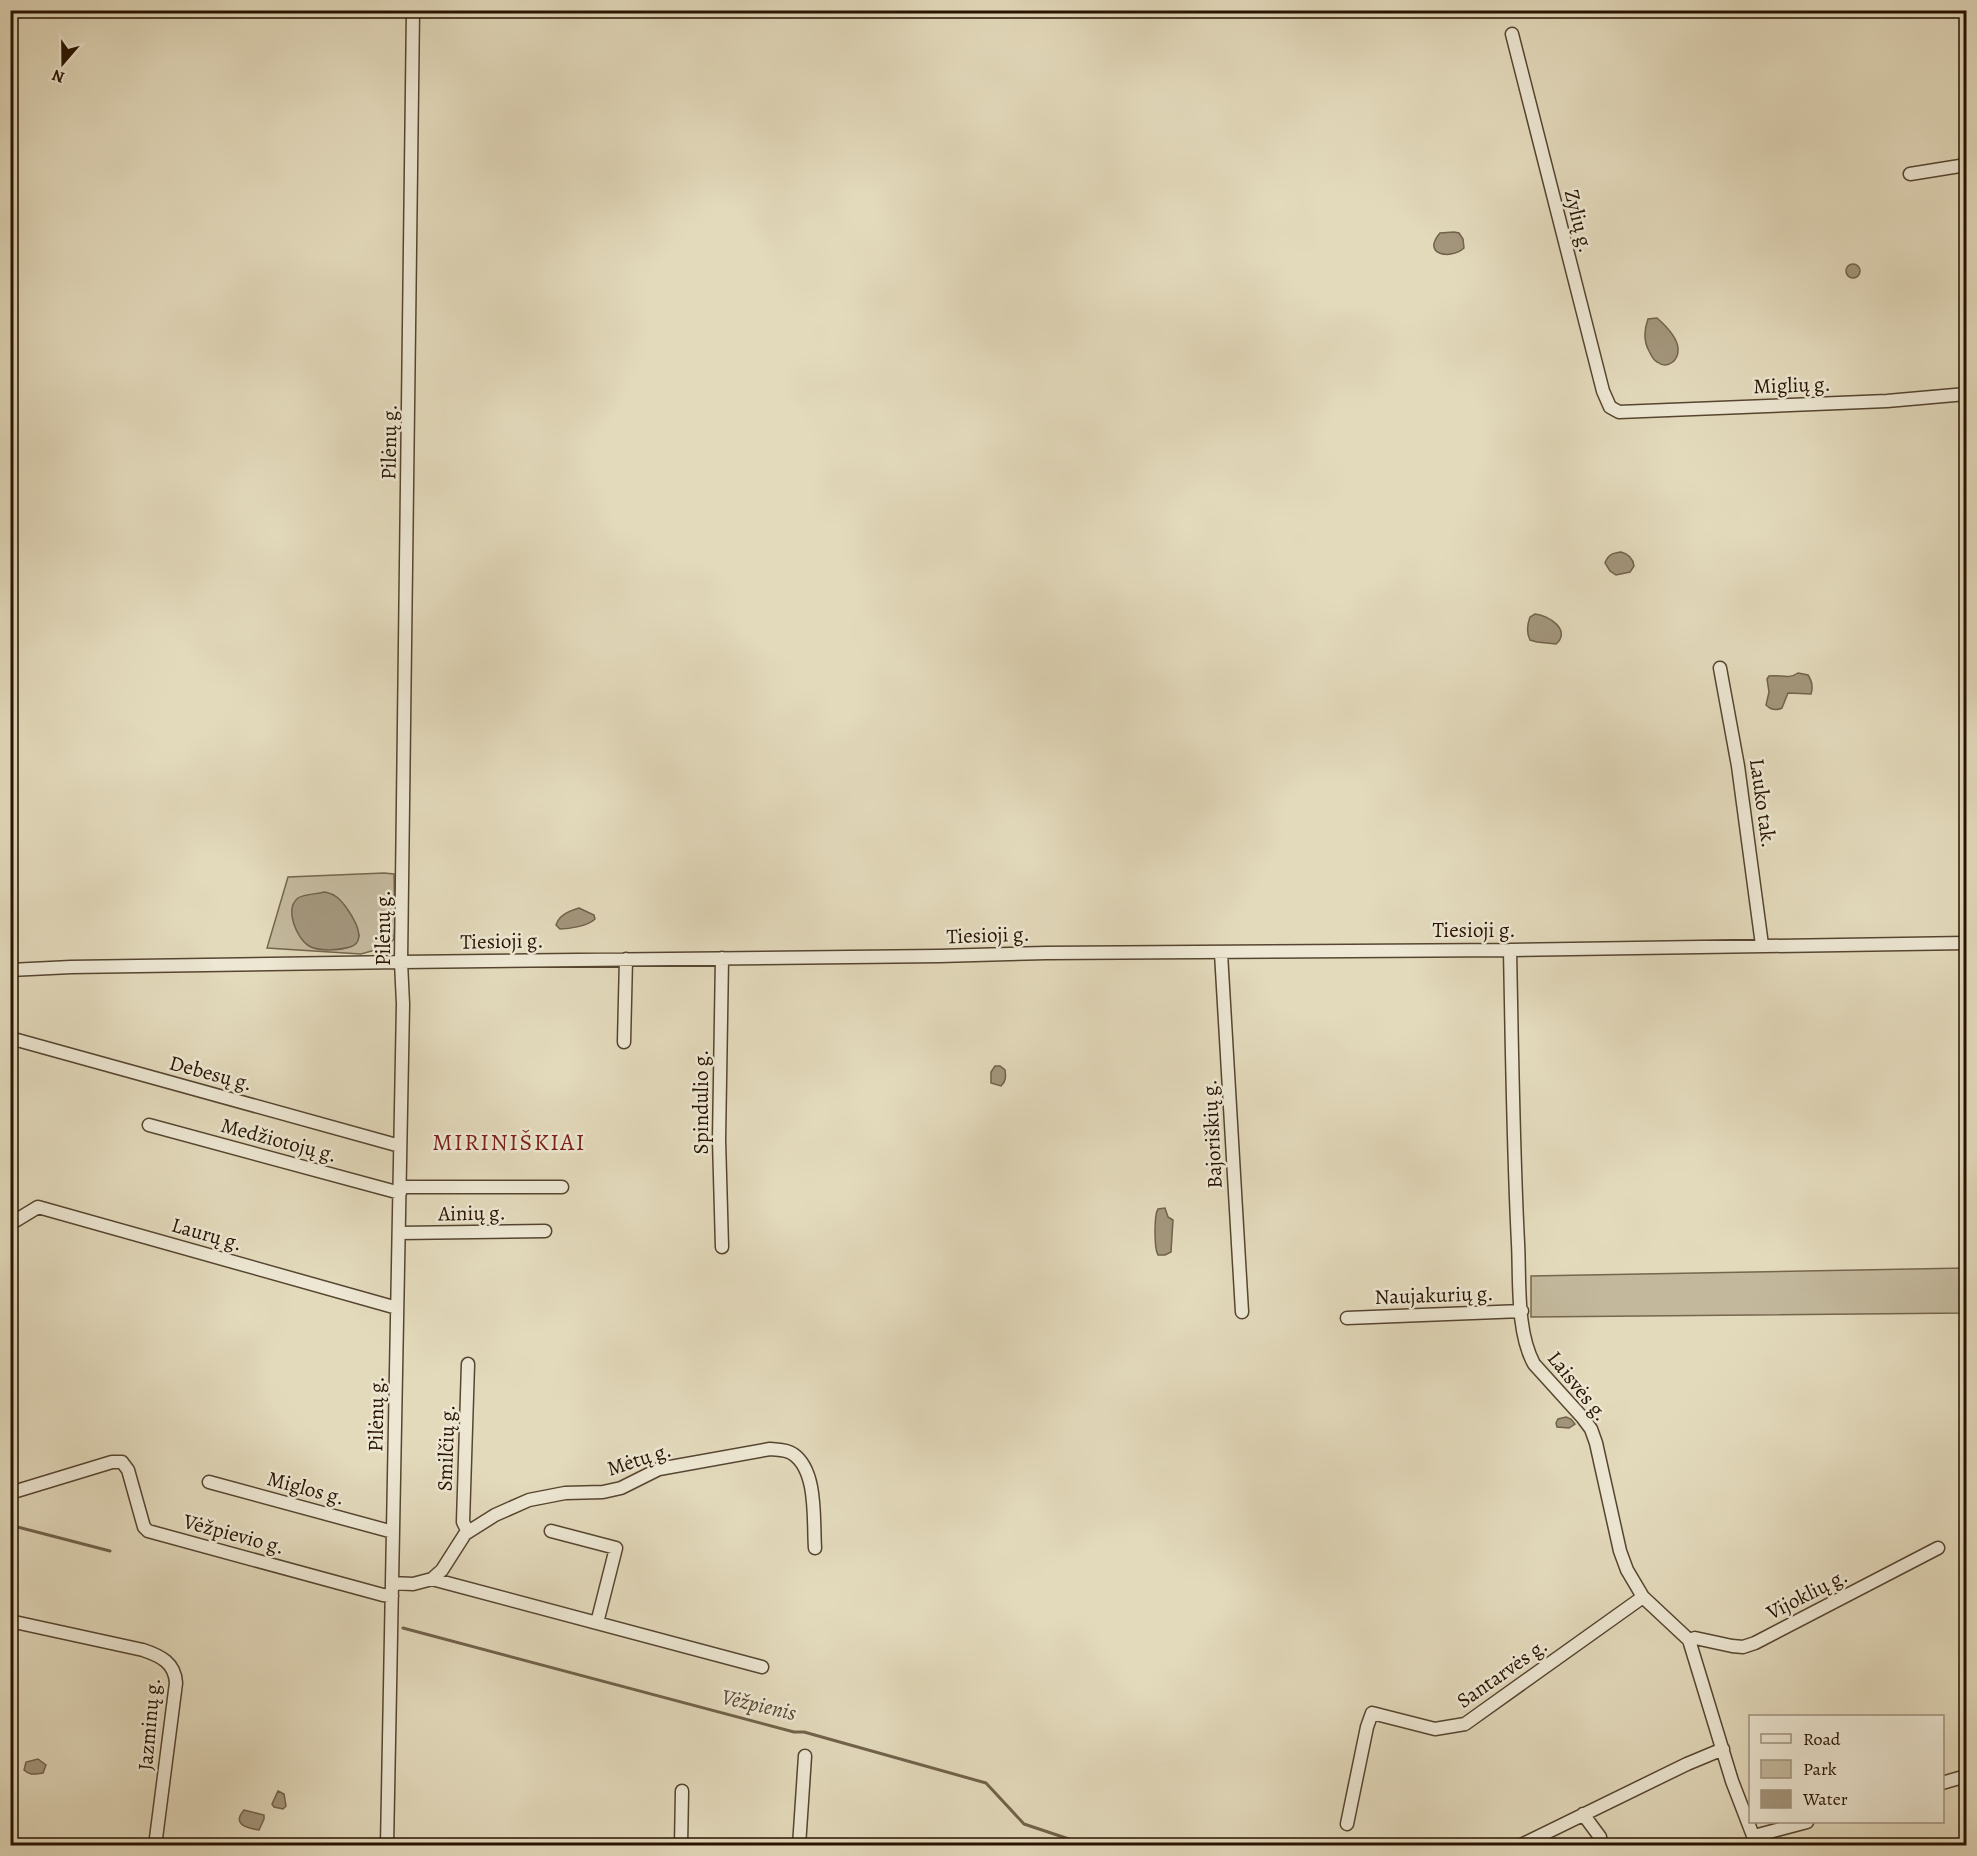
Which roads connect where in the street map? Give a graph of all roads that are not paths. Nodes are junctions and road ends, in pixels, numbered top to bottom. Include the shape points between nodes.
1 (413, 10) edge
2 (1512, 34) dead end
3 (1966, 165) edge
4 (1910, 174) dead end
5 (1966, 394) edge
6 (1619, 412) joint
7 (1720, 668) dead end
8 (1966, 942) edge
9 (1762, 945) junction
10 (1510, 950) junction
11 (1221, 953) junction
12 (722, 958) junction
13 (626, 959) junction
14 (401, 962) junction
15 (10, 970) edge
16 (10, 1038) edge
17 (624, 1042) dead end
18 (149, 1125) dead end
19 (400, 1146) junction
20 (562, 1187) dead end
21 (400, 1190) junction
22 (10, 1224) edge
23 (545, 1231) dead end
24 (399, 1233) junction
25 (722, 1247) dead end
26 (398, 1308) junction
27 (1522, 1311) junction
28 (1242, 1312) dead end
29 (1347, 1318) dead end
30 (468, 1365) dead end
31 (209, 1482) dead end
32 (10, 1492) edge
33 (551, 1531) dead end
34 (393, 1532) junction
35 (468, 1532) junction
36 (815, 1548) dead end
37 (1938, 1548) dead end
38 (432, 1579) junction
39 (392, 1590) junction
40 (1644, 1597) junction
41 (10, 1621) edge
42 (597, 1623) junction
43 (1689, 1640) junction
44 (762, 1667) dead end
45 (1723, 1749) junction
46 (805, 1756) dead end
47 (1966, 1776) edge
48 (1944, 1782) edge
49 (682, 1791) dead end
50 (1583, 1814) junction
51 (1802, 1823) edge
52 (1347, 1824) dead end
53 (1755, 1841) edge
54 (155, 1845) edge
55 (387, 1845) edge
56 (681, 1845) edge
57 (799, 1845) edge
58 (1520, 1845) edge
59 (1601, 1845) edge

1 - 14 street, Pilėnų g.
2 - 6 street, Zylių g. via 1603,391 1610,407
3 - 4 street
5 - 6 street, Miglių g.
7 - 9 street, Lauko tak. via 1737,757
8 - 9 street, Tiesioji g.
9 - 10 street, Tiesioji g.
10 - 11 street, Tiesioji g.
10 - 27 street, Laisvės g.
11 - 12 street, Tiesioji g.
11 - 28 street, Bajoriškių g.
12 - 13 street, Tiesioji g.
12 - 25 street, Spindulio g.
13 - 14 street, Tiesioji g.
13 - 17 street
14 - 15 street, Tiesioji g.
14 - 19 street, Pilėnų g.
16 - 19 street, Debesų g.
18 - 21 street, Medžiotojų g.
19 - 21 street, Pilėnų g.
20 - 21 street, Medžiotojų g.
21 - 24 street, Pilėnų g.
22 - 26 street, Laurų g. via 38,1207
23 - 24 street, Ainių g.
24 - 26 street, Pilėnų g.
26 - 34 street, Pilėnų g.
27 - 29 street, Naujakurių g.
27 - 40 street, Laisvės g. via 1528,1354 1591,1429 1620,1551
30 - 35 street, Smilčių g. via 463,1522
31 - 34 street, Miglos g.
32 - 39 street, Vėžpievio g. via 122,1462 148,1531 383,1596
33 - 42 street via 616,1548
34 - 39 street, Pilėnų g.
35 - 36 street, Mėtų g. via 529,1500 565,1493 603,1492 621,1488 659,1469 770,1449 794,1455 807,1471
35 - 38 street, Mėtų g.
37 - 43 street, Vijoklių g. via 1755,1643 1743,1647
38 - 39 street
38 - 42 street
39 - 55 street, Pilėnų g.
40 - 43 street, Laisvės g.
40 - 52 street, Santarvės g. via 1465,1724 1435,1729 1372,1713
41 - 54 street, Jazminų g. via 143,1650 158,1655 173,1668 176,1683
42 - 44 street
43 - 45 street, Laisvės g.
45 - 50 street
45 - 53 street, Laisvės g.
46 - 57 street
47 - 48 street
49 - 56 street
50 - 58 street
50 - 59 street via 1600,1837
51 - 53 street

